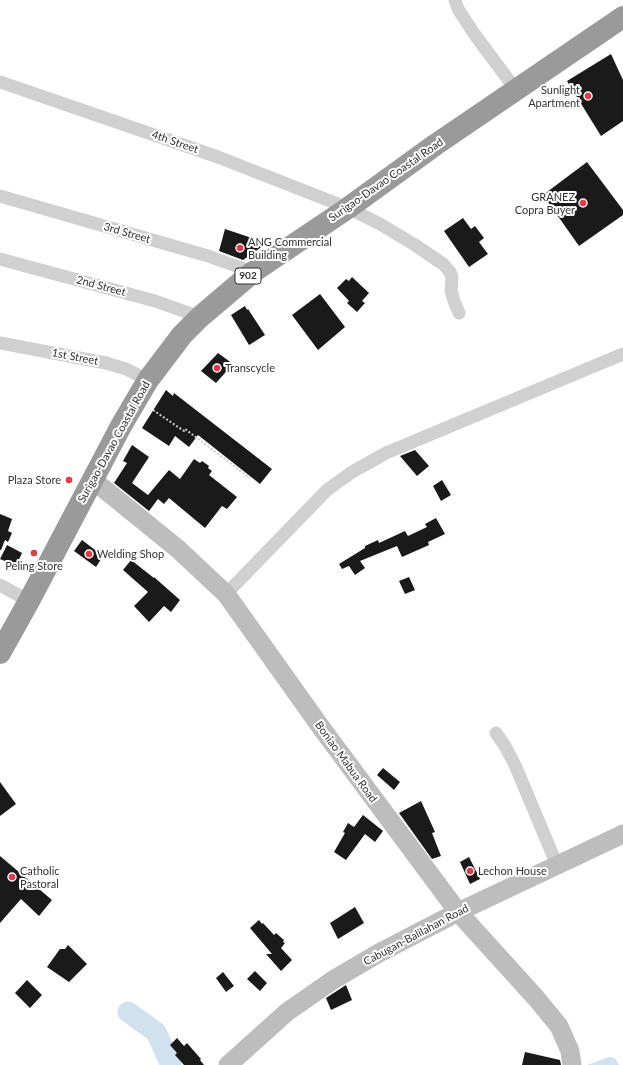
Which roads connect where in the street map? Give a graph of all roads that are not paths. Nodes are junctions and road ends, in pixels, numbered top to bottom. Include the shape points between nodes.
1 (455, 0) edge
2 (623, 17) edge
3 (0, 82) edge
4 (516, 90) junction
5 (0, 196) edge
6 (348, 208) junction
7 (0, 259) edge
8 (253, 272) junction
9 (459, 313) dead end
10 (200, 317) junction
11 (0, 343) edge
12 (623, 354) edge
13 (148, 380) junction
14 (93, 480) junction
15 (0, 585) edge
16 (226, 594) junction
17 (29, 601) junction
18 (0, 653) edge
19 (496, 733) dead end
20 (623, 834) edge
21 (557, 865) junction
22 (458, 912) junction
23 (228, 1065) edge
24 (572, 1065) edge

1 - 4 street via 475,35
2 - 4 highway, Surigao-Davao Coastal Road / 902
3 - 6 street, 4th Street via 218,157
4 - 6 highway, Surigao-Davao Coastal Road / 902
5 - 8 street, 3rd Street via 208,256
6 - 8 highway, Surigao-Davao Coastal Road / 902
6 - 9 street, 4th Street via 386,228 443,264 452,277 451,291
7 - 10 street, 2nd Street via 155,301
8 - 10 highway, Surigao-Davao Coastal Road / 902
10 - 13 highway, Surigao-Davao Coastal Road / 902 via 182,335
11 - 13 street, 1st Street via 106,363
12 - 16 street via 386,453 352,472 328,490
13 - 14 highway, Surigao-Davao Coastal Road / 902
14 - 16 street, Boniao Mabua Road via 178,549
14 - 17 highway, Surigao-Davao Coastal Road / 902
15 - 17 street
16 - 22 street, Boniao Mabua Road via 378,806
17 - 18 highway, Surigao-Davao Coastal Road / 902
19 - 21 street via 515,765
20 - 21 street, Cabugan-Balilahan Road
21 - 22 street, Cabugan-Balilahan Road
22 - 23 street, Cabugan-Balilahan Road via 333,980 287,1012
22 - 24 street, Boniao Mabua Road via 559,1026 570,1051

